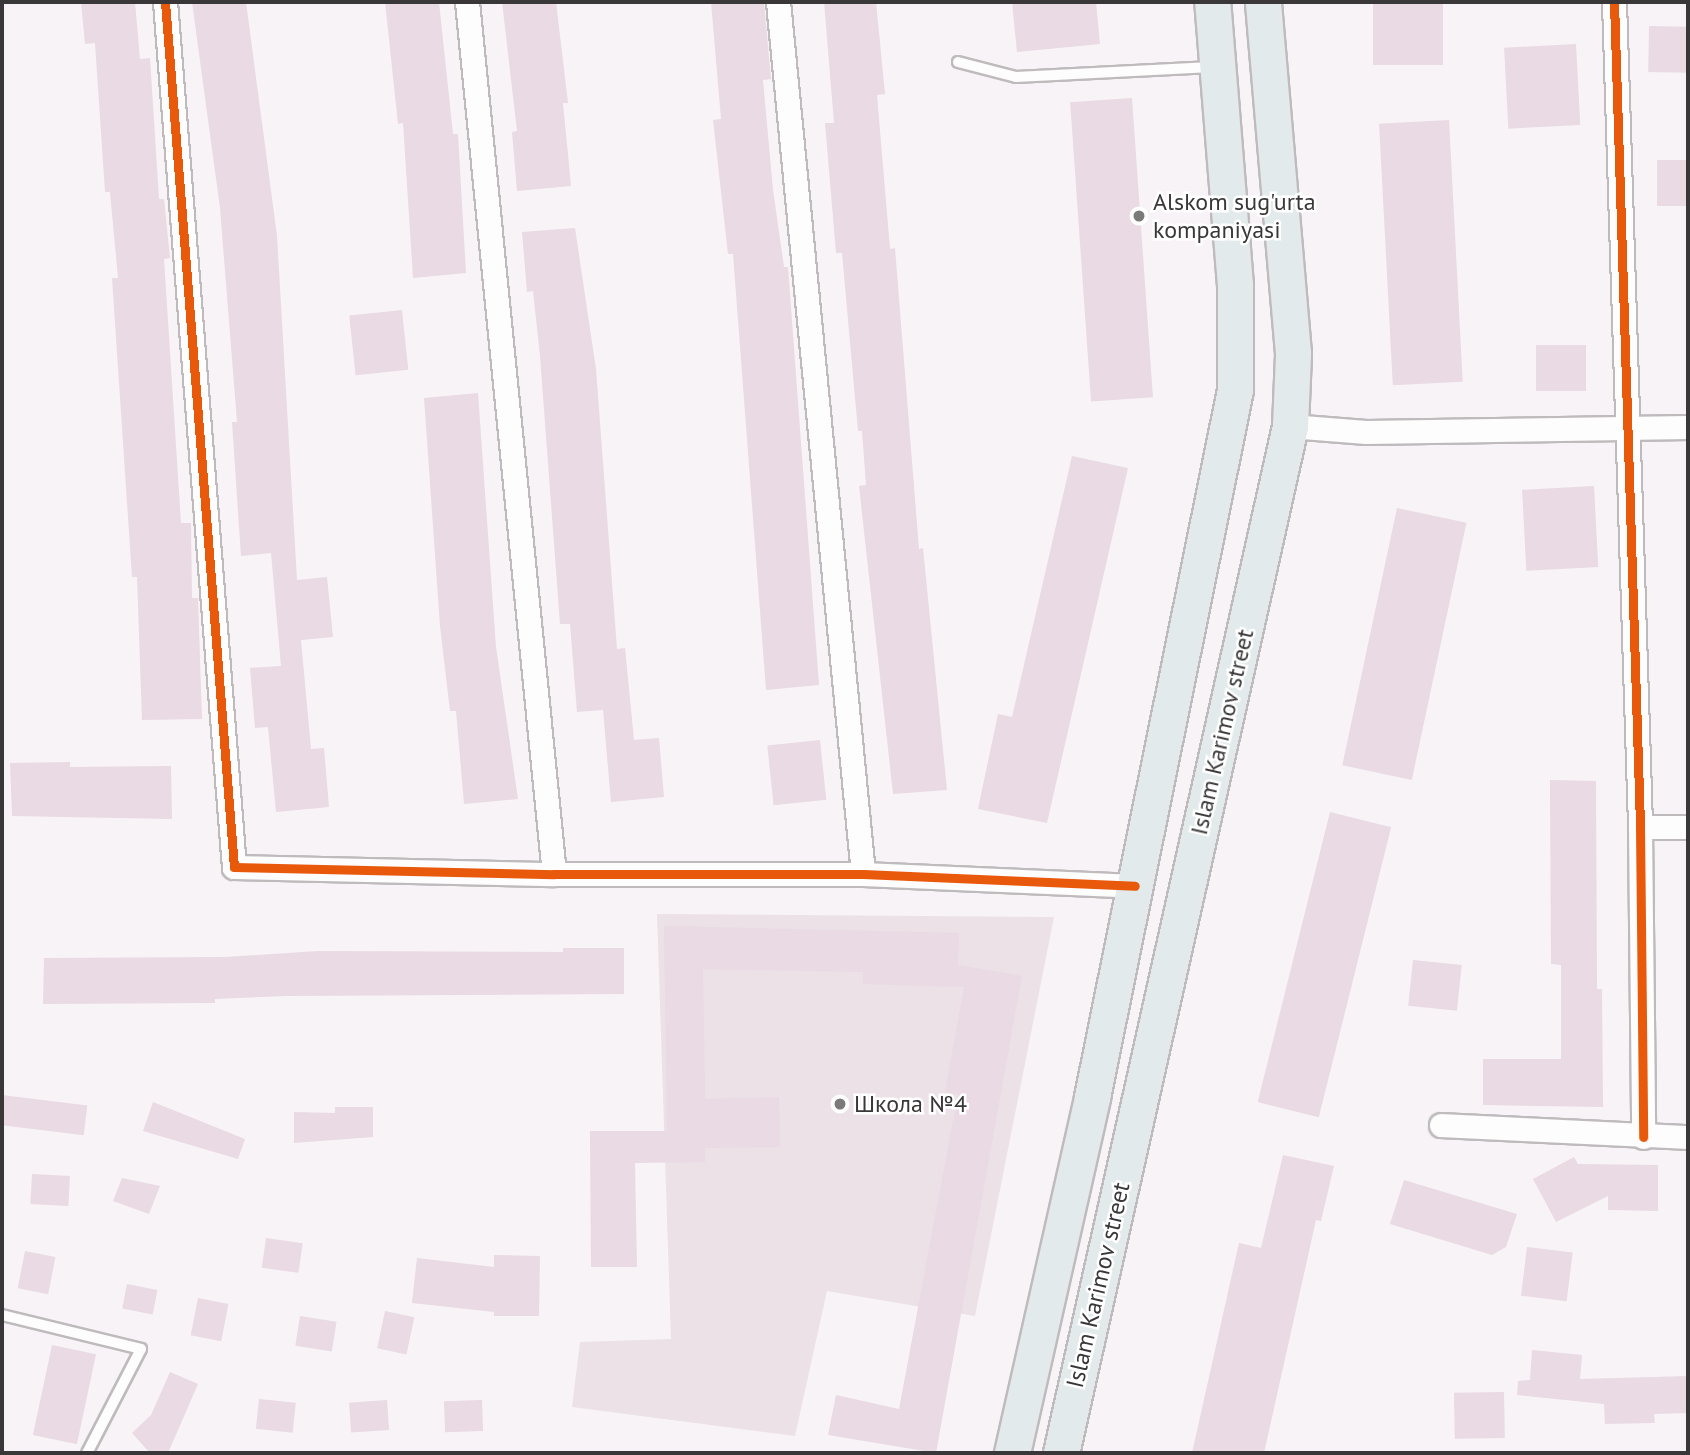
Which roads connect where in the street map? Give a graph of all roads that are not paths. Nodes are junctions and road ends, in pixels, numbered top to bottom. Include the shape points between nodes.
1 (165, 2) edge
2 (467, 2) edge
3 (778, 2) edge
4 (1212, 2) edge
5 (1263, 2) edge
6 (1614, 2) edge
7 (958, 62) dead end
8 (1217, 67) junction
9 (1290, 426) junction
10 (1630, 426) junction
11 (1688, 427) edge
12 (1640, 827) junction
13 (1688, 827) edge
14 (554, 874) junction
15 (863, 874) junction
16 (1135, 887) junction
17 (1441, 1125) dead end
18 (1688, 1137) edge
19 (1643, 1138) junction
20 (2, 1315) edge
21 (87, 1453) edge
22 (1012, 1453) edge
23 (1061, 1453) edge

1 - 14 street via 234,867
2 - 14 street
3 - 15 street
4 - 8 main road, Islam Karimov street
5 - 9 main road, Islam Karimov street via 1293,353
6 - 10 street
7 - 8 lane via 1016,77
8 - 16 main road, Islam Karimov street via 1235,285 1235,390
9 - 10 street via 1366,432
9 - 23 main road, Islam Karimov street
10 - 11 street
10 - 12 street
12 - 13 street
12 - 19 street
14 - 15 street
15 - 16 street
16 - 22 main road, Islam Karimov street
17 - 19 street
18 - 19 street
20 - 21 lane via 14,1314 141,1349

